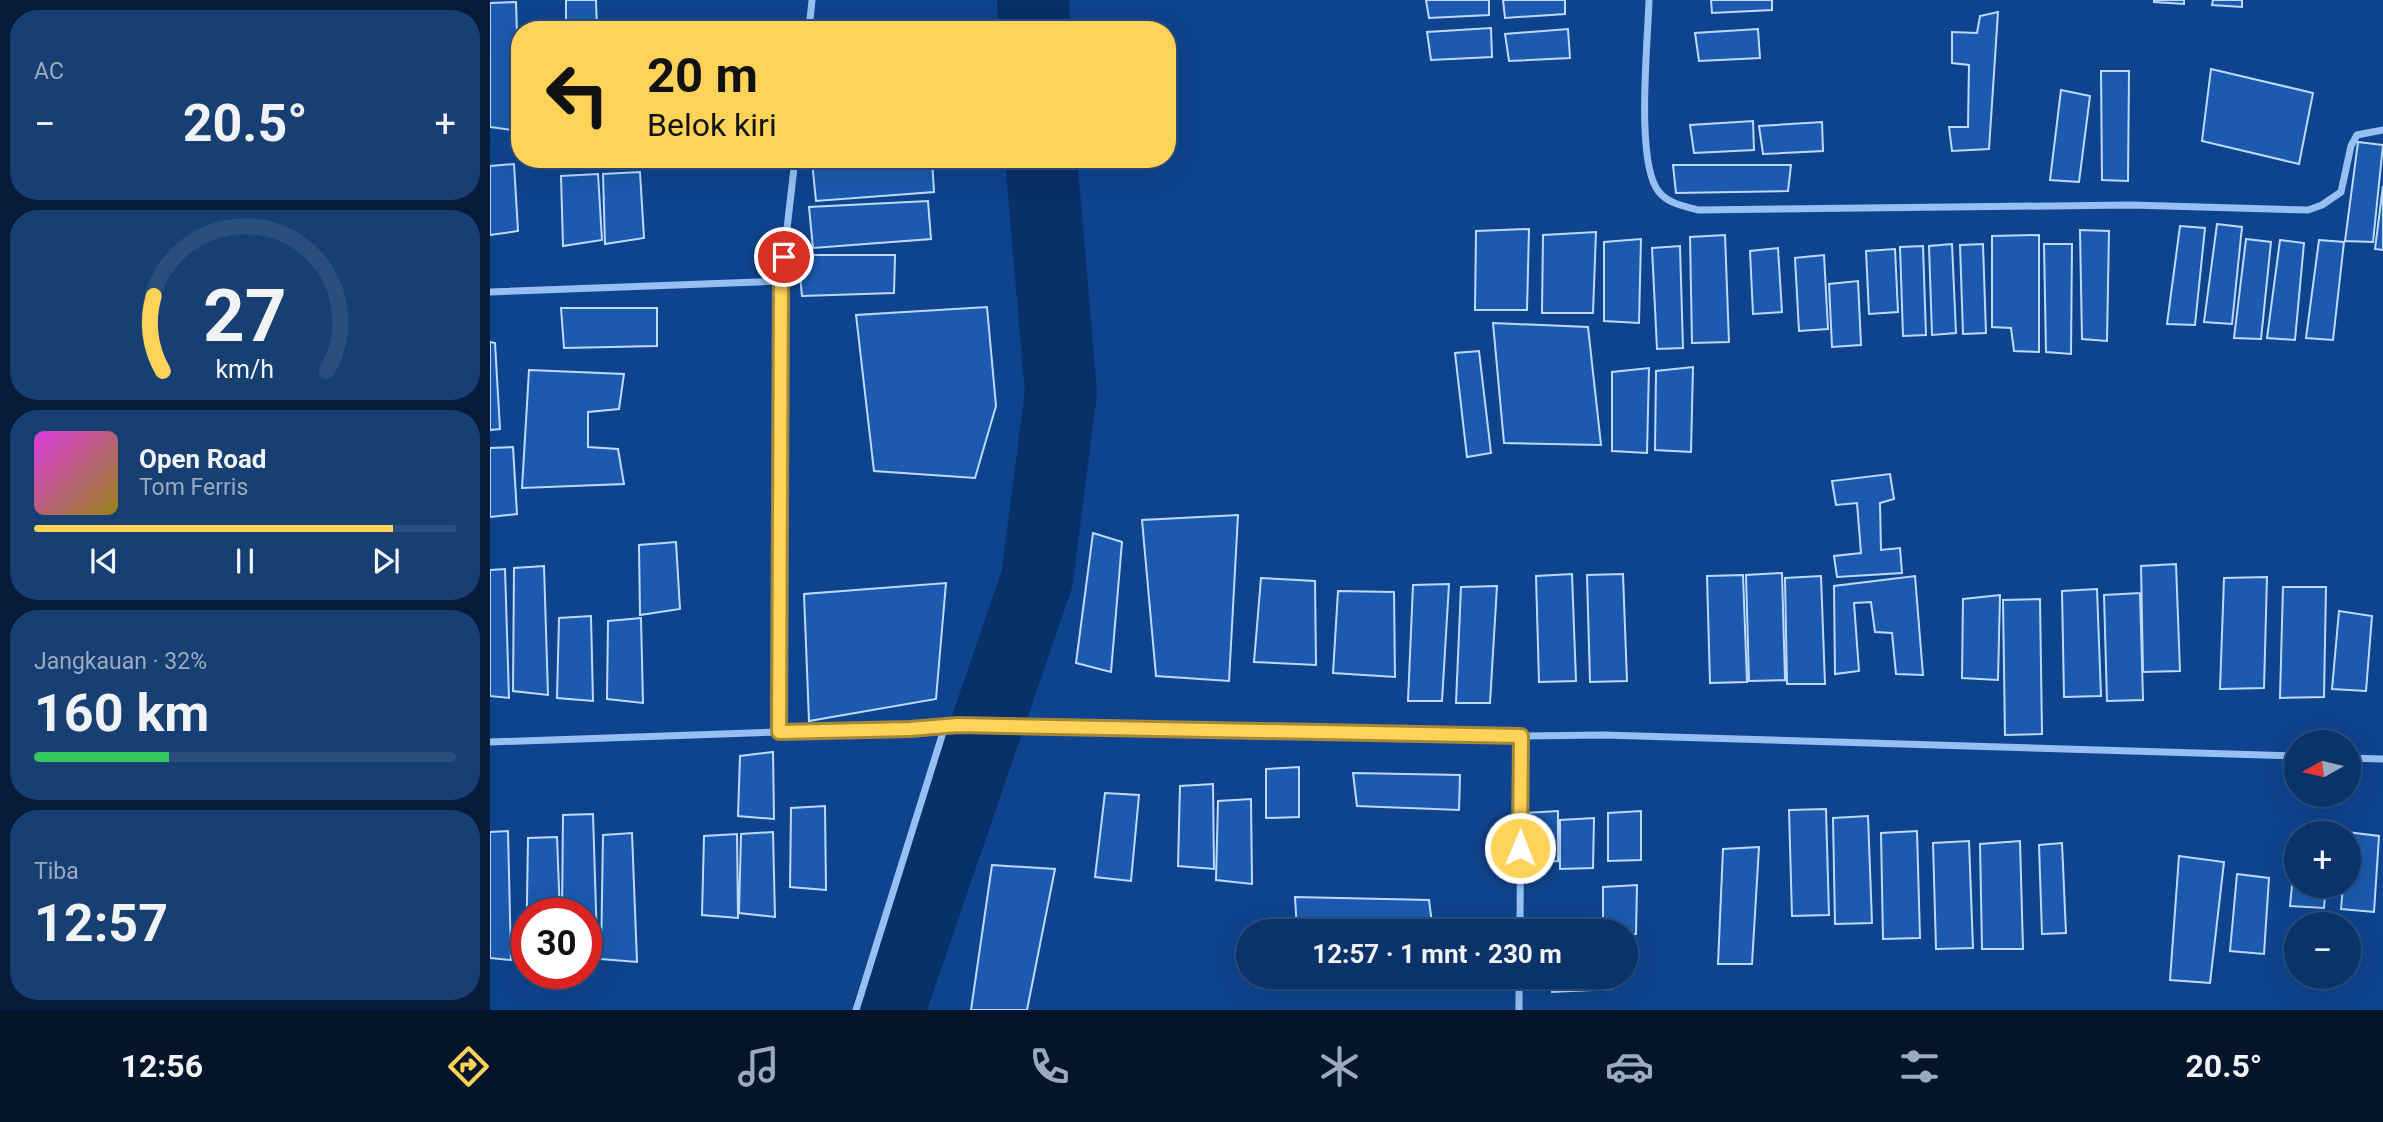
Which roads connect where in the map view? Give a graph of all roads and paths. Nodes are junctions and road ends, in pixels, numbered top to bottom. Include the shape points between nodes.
1 (812, 0) edge
2 (1649, 0) edge
3 (810, 21) edge
4 (2383, 130) edge
5 (793, 168) edge
6 (781, 281) junction
7 (490, 292) edge
8 (945, 726) junction
9 (779, 732) junction
10 (1521, 736) junction
11 (490, 742) edge
12 (2284, 756) edge
13 (2361, 758) edge
14 (2383, 759) edge
15 (1520, 919) edge
16 (1519, 989) edge
17 (856, 1010) edge
18 (1519, 1010) edge

1 - 3 street
2 - 4 street via 1645,136 1649,169 1659,191 1675,204 1698,210 2131,205 2308,210 2341,192 2357,135
5 - 6 street
6 - 7 street
6 - 9 street
8 - 9 street
8 - 10 street
8 - 17 street
9 - 11 street
10 - 12 street
10 - 15 street
13 - 14 street
16 - 18 street

